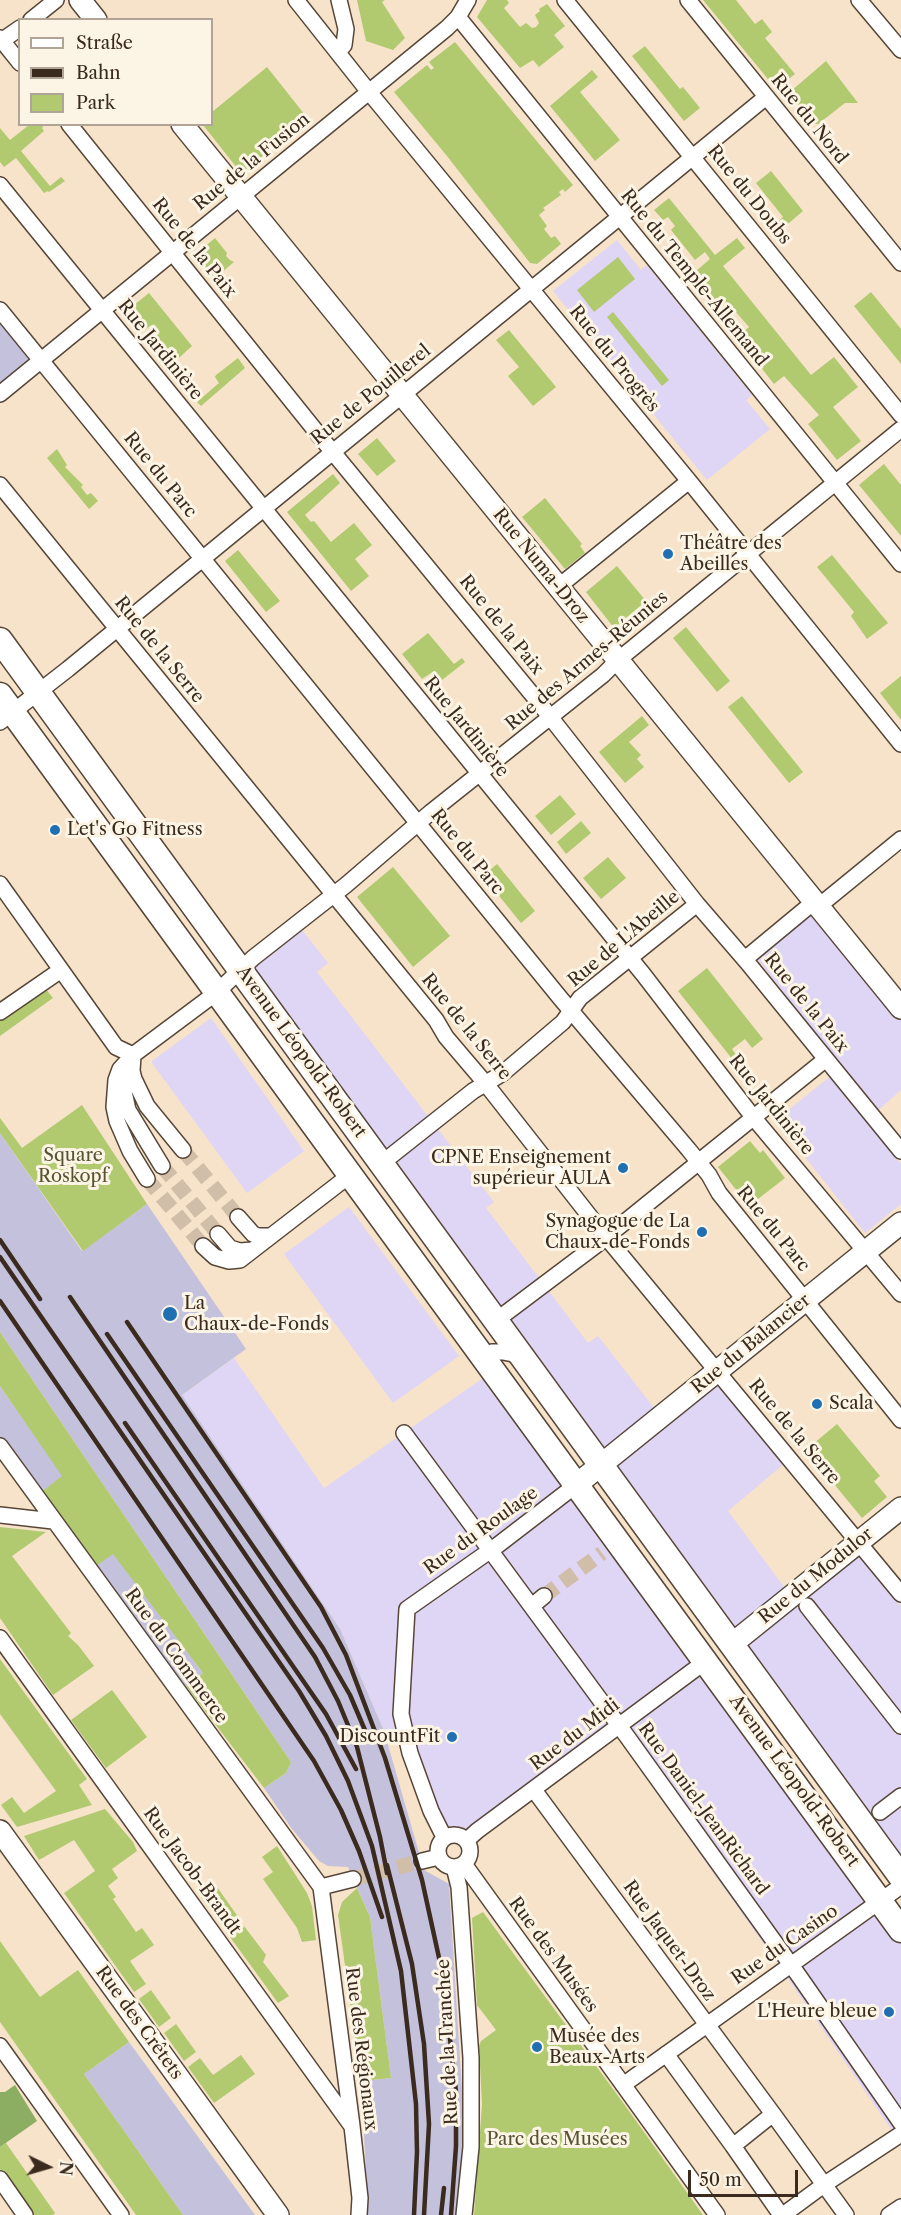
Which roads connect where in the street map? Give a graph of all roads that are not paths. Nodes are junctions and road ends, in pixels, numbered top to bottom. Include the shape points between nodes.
1 (56, 0) edge
2 (80, 0) edge
3 (296, 0) edge
4 (339, 0) edge
5 (468, 0) edge
6 (565, 0) edge
7 (687, 0) edge
8 (859, 0) edge
9 (458, 17) junction
10 (34, 18) edge
11 (94, 18) edge
12 (18, 29) edge
13 (1, 41) edge
14 (901, 50) edge
15 (338, 52) junction
16 (18, 61) edge
17 (369, 92) junction
18 (766, 98) junction
19 (71, 126) edge
20 (184, 126) edge
21 (694, 157) junction
22 (0, 185) edge
23 (240, 198) junction
24 (620, 217) junction
25 (172, 253) junction
26 (901, 263) edge
27 (532, 289) junction
28 (0, 310) edge
29 (103, 310) junction
30 (42, 360) junction
31 (0, 394) edge
32 (401, 395) junction
33 (901, 415) edge
34 (901, 429) edge
35 (332, 451) junction
36 (689, 481) junction
37 (836, 482) junction
38 (0, 485) edge
39 (262, 509) junction
40 (748, 555) junction
41 (202, 558) junction
42 (901, 564) edge
43 (558, 587) junction
44 (116, 628) junction
45 (0, 640) edge
46 (618, 660) junction
47 (38, 692) junction
48 (4, 710) edge
49 (550, 717) junction
50 (901, 744) edge
51 (479, 775) junction
52 (418, 824) junction
53 (901, 839) edge
54 (0, 884) edge
55 (333, 894) junction
56 (817, 903) junction
57 (697, 904) junction
58 (630, 959) junction
59 (745, 959) junction
60 (240, 968) junction
61 (61, 970) junction
62 (216, 993) junction
63 (901, 1008) edge
64 (571, 1011) junction
65 (0, 1012) edge
66 (133, 1055) junction
67 (826, 1059) junction
68 (486, 1084) junction
69 (753, 1117) junction
70 (183, 1150) tunnel mouth
71 (901, 1150) edge
72 (382, 1162) junction
73 (162, 1166) tunnel mouth
74 (350, 1175) junction
75 (147, 1179) tunnel mouth
76 (238, 1218) tunnel mouth
77 (901, 1223) edge
78 (218, 1234) tunnel mouth
79 (271, 1236) junction
80 (203, 1246) tunnel mouth
81 (253, 1250) junction
82 (866, 1251) junction
83 (901, 1294) edge
84 (805, 1300) junction
85 (506, 1313) dead end
86 (483, 1357) junction
87 (526, 1362) junction
88 (717, 1371) junction
89 (901, 1420) edge
90 (404, 1433) dead end
91 (0, 1446) edge
92 (601, 1465) junction
93 (576, 1485) junction
94 (901, 1508) edge
95 (0, 1515) edge
96 (53, 1521) junction
97 (859, 1541) junction
98 (490, 1550) junction
99 (901, 1594) edge
100 (544, 1596) tunnel mouth
101 (532, 1606) junction
102 (807, 1606) dead end
103 (0, 1638) edge
104 (732, 1644) junction
105 (706, 1661) junction
106 (619, 1726) junction
107 (901, 1726) edge
108 (534, 1790) junction
109 (901, 1796) edge
110 (880, 1812) dead end
111 (0, 1831) edge
112 (444, 1837) junction
113 (467, 1840) junction
114 (439, 1857) junction
115 (422, 1861) tunnel mouth
116 (459, 1866) junction
117 (901, 1877) edge
118 (353, 1879) tunnel mouth
119 (901, 1886) edge
120 (321, 1887) junction
121 (882, 1901) junction
122 (901, 1930) edge
123 (790, 1964) junction
124 (706, 2025) junction
125 (0, 2046) edge
126 (666, 2054) junction
127 (623, 2085) junction
128 (773, 2114) junction
129 (352, 2126) junction
130 (901, 2132) edge
131 (733, 2146) junction
132 (0, 2179) edge
133 (825, 2184) junction
134 (901, 2207) edge
135 (26, 2215) edge
136 (121, 2215) edge
137 (278, 2215) edge
138 (359, 2215) edge
139 (464, 2215) edge
140 (717, 2215) edge
141 (782, 2215) edge
142 (846, 2215) edge
143 (890, 2215) edge

1 - 10 street
2 - 11 main road
3 - 15 street, Rue du Progrès
4 - 15 street via 346,29 344,45
5 - 9 street, Rue de la Fusion
6 - 21 street, Rue du Doubs
7 - 18 street, Rue du Nord
8 - 14 street
9 - 17 street, Rue de la Fusion
9 - 24 street, Rue du Temple-Allemand
12 - 13 street
13 - 16 street
15 - 17 street, Rue du Progrès
17 - 23 street, Rue de la Fusion
17 - 27 street, Rue du Progrès
18 - 21 street, Rue de Pouillerel
18 - 26 street, Rue du Nord
19 - 25 street, Rue de la Paix
20 - 23 main road, Rue Numa-Droz
21 - 24 street, Rue de Pouillerel
21 - 33 street, Rue du Doubs
22 - 29 street, Rue Jardinière
23 - 25 street, Rue de la Fusion
23 - 32 main road, Rue Numa-Droz
24 - 27 street, Rue de Pouillerel
24 - 37 street, Rue du Temple-Allemand
25 - 29 street, Rue de la Fusion
25 - 35 street, Rue de la Paix
27 - 32 street, Rue de Pouillerel
27 - 36 street, Rue du Progrès
28 - 30 street, Rue du Parc
29 - 30 street, Rue de la Fusion
29 - 39 street, Rue Jardinière
30 - 31 street, Rue de la Fusion
30 - 41 street, Rue du Parc
32 - 35 street, Rue de Pouillerel
32 - 43 main road, Rue Numa-Droz
34 - 37 street, Rue des Armes-Réunies
35 - 39 street, Rue de Pouillerel
35 - 49 street, Rue de la Paix
36 - 40 street, Rue du Progrès
36 - 43 street
37 - 40 street, Rue des Armes-Réunies
37 - 42 street, Rue du Temple-Allemand
38 - 44 street, Rue de la Serre
39 - 41 street, Rue de Pouillerel
39 - 51 street, Rue Jardinière
40 - 46 street, Rue des Armes-Réunies
40 - 50 street, Rue du Progrès
41 - 44 street, Rue de Pouillerel
41 - 52 street, Rue du Parc
43 - 46 main road, Rue Numa-Droz
44 - 47 street, Rue de Pouillerel
44 - 55 street, Rue de la Serre
45 - 47 main road, Avenue Léopold-Robert
46 - 49 street, Rue des Armes-Réunies
46 - 56 main road, Rue Numa-Droz
47 - 48 street, Rue de Pouillerel
47 - 60 main road, Avenue Léopold-Robert
48 - 62 main road, Avenue Léopold-Robert
49 - 51 street, Rue des Armes-Réunies
49 - 57 street, Rue de la Paix
51 - 52 street, Rue des Armes-Réunies
51 - 58 street, Rue Jardinière
52 - 55 street, Rue des Armes-Réunies
52 - 64 street, Rue du Parc
53 - 56 street
54 - 61 street
55 - 60 street, Rue des Armes-Réunies
55 - 68 street, Rue de la Serre
56 - 59 street
56 - 63 main road, Rue Numa-Droz
57 - 58 street, Rue de L'Abeille
57 - 59 street, Rue de la Paix
58 - 64 street, Rue de L'Abeille via 580,998
58 - 69 street, Rue Jardinière
59 - 67 street, Rue de la Paix
60 - 62 street, Rue des Armes-Réunies
60 - 72 main road, Avenue Léopold-Robert
61 - 65 street
61 - 66 street via 116,1047
62 - 66 street, Rue des Armes-Réunies
62 - 74 main road, Avenue Léopold-Robert
64 - 68 street, Rue de L'Abeille via 563,1022
64 - 84 street, Rue du Parc via 694,1156
66 - 70 street via 134,1079 147,1106
66 - 73 street via 122,1077 124,1099
66 - 75 street via 120,1069 114,1107 130,1151
67 - 69 street
67 - 71 street, Rue de la Paix
68 - 72 street, Rue de L'Abeille
68 - 88 street, Rue de la Serre
69 - 82 street, Rue Jardinière
69 - 85 street
72 - 87 main road, Avenue Léopold-Robert
74 - 79 street
74 - 86 main road, Avenue Léopold-Robert
76 - 79 street via 253,1234
77 - 82 main road, Rue du Balancier
78 - 81 street via 230,1248
79 - 81 street
80 - 81 street via 215,1257 229,1261 240,1260
82 - 83 street, Rue Jardinière
82 - 84 main road, Rue du Balancier
84 - 88 main road, Rue du Balancier
84 - 89 street, Rue du Parc
86 - 87 street via 502,1352
86 - 93 main road, Avenue Léopold-Robert
87 - 92 main road, Avenue Léopold-Robert
88 - 92 main road, Rue du Balancier
88 - 97 street, Rue de la Serre
90 - 98 street, Rue Daniel-JeanRichard
91 - 96 street, Rue du Commerce
92 - 93 main road
92 - 104 main road, Avenue Léopold-Robert
93 - 98 street, Rue du Roulage
93 - 105 main road, Avenue Léopold-Robert
94 - 97 main road, Rue du Modulor
95 - 96 street
96 - 120 street, Rue du Commerce
97 - 99 street, Rue de la Serre
97 - 104 main road, Rue du Modulor
98 - 101 street, Rue Daniel-JeanRichard
98 - 112 street, Rue du Roulage via 407,1609 401,1714 410,1753
100 - 101 street
101 - 106 street, Rue Daniel-JeanRichard
102 - 107 street
103 - 129 street, Rue Jacob-Brandt
104 - 105 main road
104 - 117 main road, Avenue Léopold-Robert
105 - 106 street, Rue du Midi
105 - 121 main road, Avenue Léopold-Robert
106 - 108 street, Rue du Midi
106 - 123 street, Rue Daniel-JeanRichard
108 - 113 street, Rue du Midi
108 - 124 street, Rue Jaquet-Droz
109 - 110 street
111 - 137 main road, Rue des Crêtets
112 - 113 street via 459,1835
112 - 114 street via 438,1846
113 - 116 street via 470,1855
114 - 115 street
114 - 116 street via 445,1864
116 - 127 street, Rue des Musées
116 - 139 street, Rue de la Tranchée via 471,2058 471,2147
118 - 120 street
119 - 121 street
120 - 129 street, Rue des Régionaux
121 - 122 main road, Avenue Léopold-Robert
121 - 123 street, Rue du Casino
123 - 124 street, Rue du Casino
123 - 130 street, Rue Daniel-JeanRichard
124 - 126 street, Rue du Casino
124 - 128 street, Rue Jaquet-Droz
125 - 136 street
126 - 127 street, Rue du Casino
126 - 131 street
127 - 140 street, Rue des Musées
128 - 131 street
128 - 133 street, Rue Jaquet-Droz
129 - 138 street, Rue des Régionaux
130 - 133 street
131 - 141 street
132 - 135 street
133 - 141 street
133 - 142 street, Rue Jaquet-Droz
134 - 143 street

